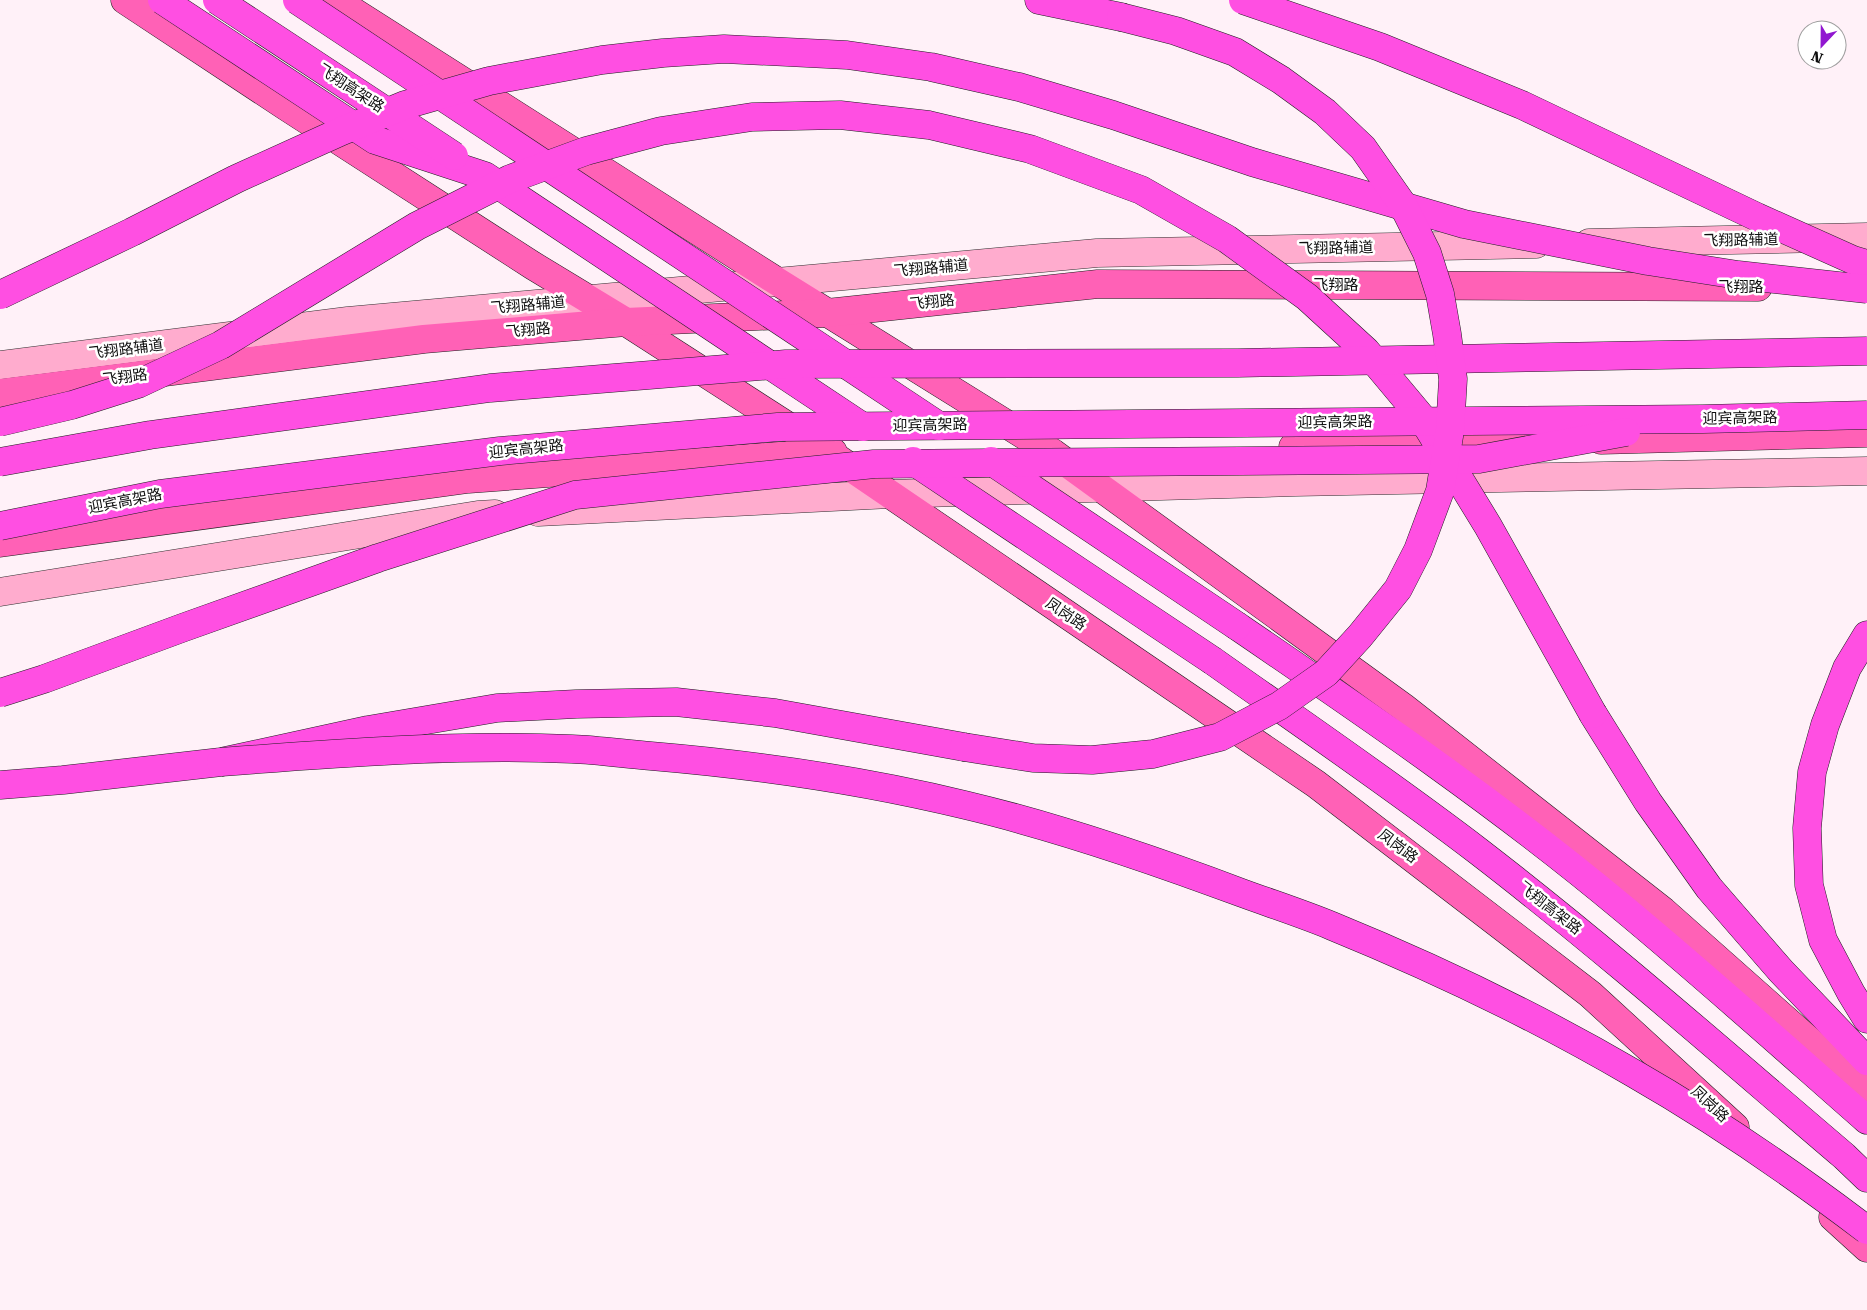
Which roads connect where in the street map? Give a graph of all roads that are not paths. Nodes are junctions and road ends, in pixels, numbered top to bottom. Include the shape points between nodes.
1 (125, 0) edge
2 (162, 0) edge
3 (217, 0) edge
4 (297, 0) edge
5 (335, 0) edge
6 (1039, 0) edge
7 (1243, 0) edge
8 (485, 176) junction
9 (1867, 237) edge
10 (1867, 264) edge
11 (778, 282) junction
12 (1867, 288) edge
13 (0, 295) edge
14 (588, 300) junction
15 (827, 313) junction
16 (626, 322) junction
17 (1867, 351) edge
18 (0, 365) edge
19 (0, 393) edge
20 (1867, 415) edge
21 (1703, 418) junction
22 (0, 422) edge
23 (1867, 434) edge
24 (828, 452) junction
25 (1053, 453) junction
26 (0, 462) edge
27 (1867, 471) edge
28 (1100, 488) junction
29 (890, 494) junction
30 (0, 526) edge
31 (0, 543) edge
32 (0, 592) edge
33 (1867, 635) edge
34 (0, 693) edge
35 (221, 762) junction
36 (0, 785) edge
37 (1867, 1019) edge
38 (1867, 1061) edge
39 (1867, 1092) edge
40 (1867, 1120) edge
41 (1867, 1178) edge
42 (1867, 1230) edge
43 (1867, 1248) edge

1 - 14 main road, 凤岗路 via 286,108
2 - 8 highway, bridge via 375,140
3 - 8 highway, 飞翔高架路, bridge
4 - 40 highway, bridge via 1391,732 1505,815 1623,908
5 - 11 main road
6 - 35 highway, bridge via 1176,31 1235,52 1281,80 1326,112 1363,148 1403,205 1427,253 1440,294 1453,379 1450,430 1440,491 1418,550 1398,589 1326,673 1279,706 1220,737 1153,754 1092,760 1033,758 775,713 676,702 497,708 368,730
7 - 10 highway, bridge via 1380,47 1522,105 1757,217
8 - 41 highway, 飞翔高架路, bridge via 1213,661 1368,770 1477,850 1601,948
9 - 11 street, 飞翔路辅道 via 1097,253
11 - 14 street, 飞翔路辅道
11 - 15 main road
12 - 13 highway, bridge via 1738,275 1648,261 1464,224 1252,162 1113,115 931,67 847,55 724,49 602,60 489,81 405,105 236,179
12 - 15 main road, 飞翔路 via 1098,284
14 - 16 main road, 凤岗路
14 - 18 street, 飞翔路辅道 via 348,321
15 - 16 main road, 飞翔路
15 - 25 main road
16 - 19 main road, 飞翔路 via 424,339
16 - 24 main road, 凤岗路
17 - 26 highway, bridge via 1238,363 786,364 490,388 150,435
20 - 21 highway, 迎宾高架路, bridge
21 - 30 highway, 迎宾高架路, bridge via 778,427 500,451 189,490
21 - 34 highway, bridge via 1479,459 874,464 575,495 378,558
22 - 38 highway, bridge via 72,405 138,384 221,345 409,231 510,179 586,151 661,131 752,116 840,115 929,124 1030,149 1141,190 1227,239 1307,296 1366,351 1422,418 1488,526 1593,714 1686,857 1781,971
23 - 25 main road
24 - 25 main road
24 - 29 main road, 凤岗路
24 - 31 main road via 468,479
25 - 28 main road
27 - 28 street
28 - 29 street
28 - 39 main road via 1403,707 1664,911
29 - 32 street via 478,515
29 - 43 main road, 凤岗路 via 1316,784 1582,988
33 - 37 highway via 1847,668 1825,725 1812,772 1807,828 1809,885 1823,940
35 - 36 highway
35 - 42 highway, bridge via 474,747 576,749 720,762 854,781 967,805 1184,871 1331,926 1424,966 1632,1072 1711,1120 1812,1188

